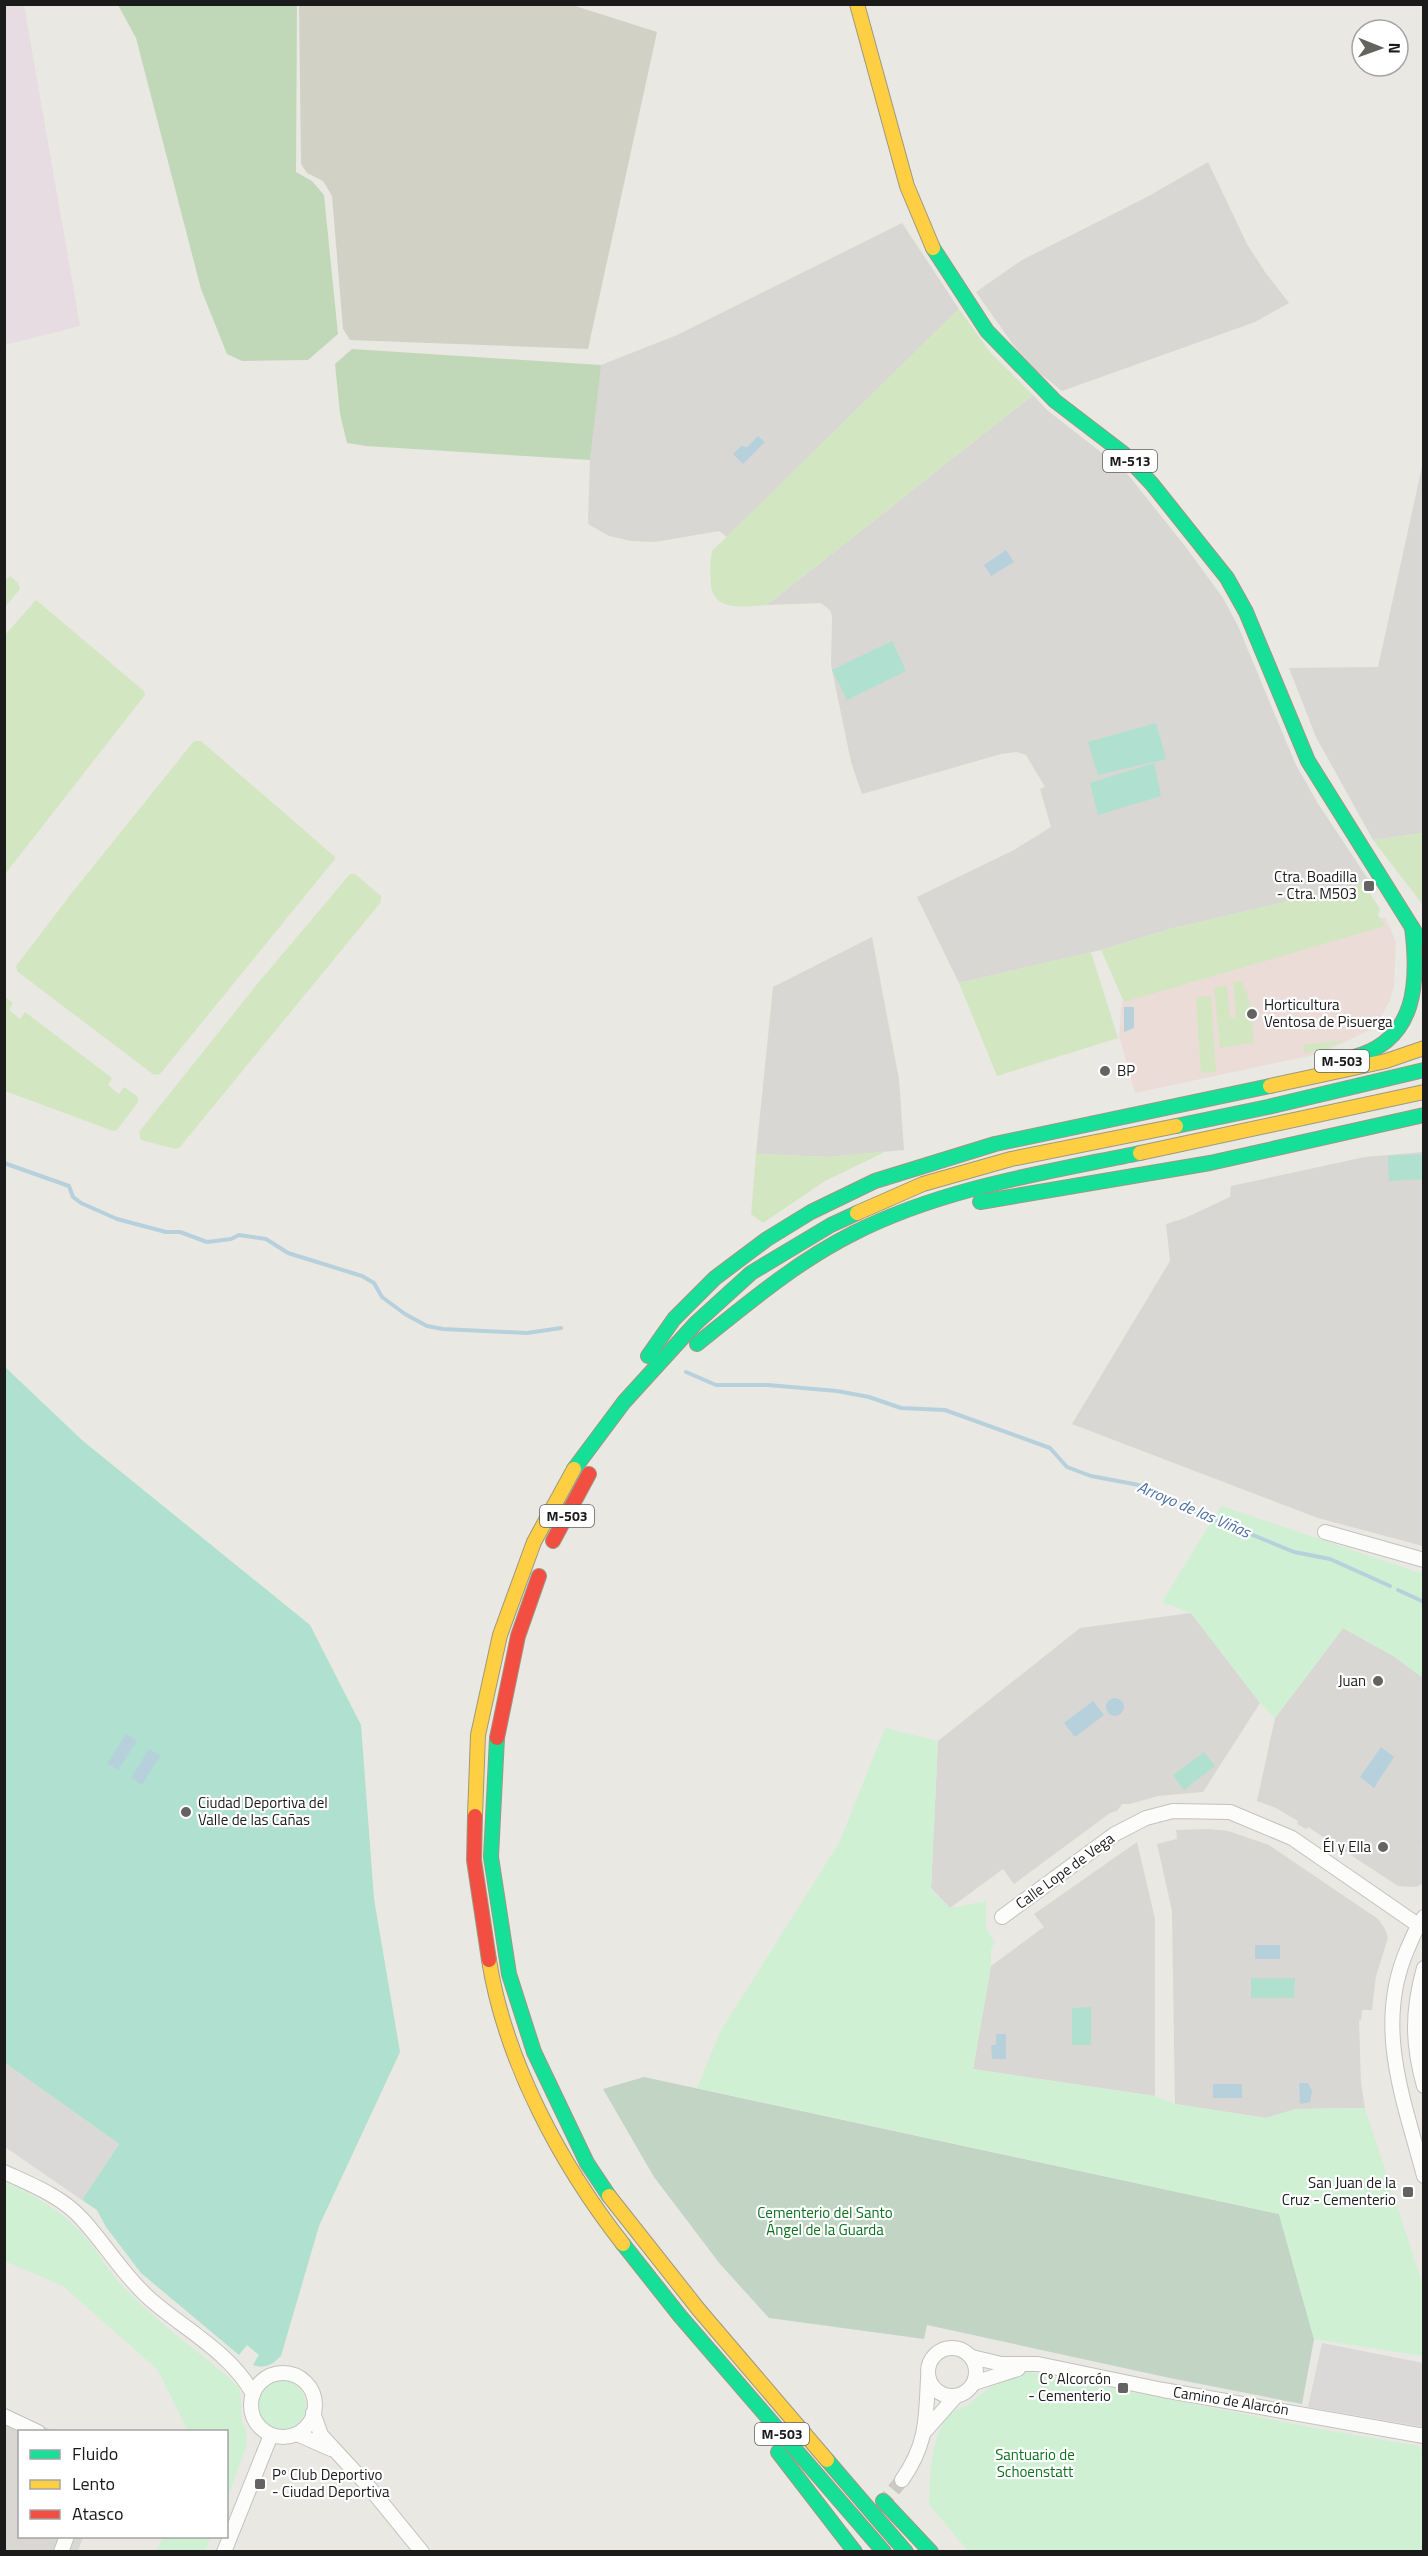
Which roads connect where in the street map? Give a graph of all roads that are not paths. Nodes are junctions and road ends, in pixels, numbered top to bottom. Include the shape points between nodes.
1 (857, 4) edge
2 (1412, 927) junction
3 (1423, 944) edge
4 (1424, 1048) edge
5 (1424, 1070) edge
6 (1424, 1092) edge
7 (1175, 1106) junction
8 (1424, 1114) edge
9 (818, 1254) junction
10 (691, 1350) dead end
11 (668, 1374) dead end
12 (631, 1416) dead end
13 (597, 1463) dead end
14 (557, 1498) junction
15 (1325, 1532) dead end
16 (1424, 1560) edge
17 (1002, 1917) dead end
18 (1421, 1921) edge
19 (1424, 1968) edge
20 (1424, 2086) edge
21 (4, 2172) edge
22 (1424, 2176) edge
23 (680, 2316) junction
24 (729, 2345) junction
25 (972, 2357) junction
26 (1038, 2364) junction
27 (236, 2369) junction
28 (267, 2377) junction
29 (928, 2378) junction
30 (974, 2383) junction
31 (253, 2394) junction
32 (956, 2396) junction
33 (313, 2414) junction
34 (4, 2416) edge
35 (34, 2430) edge
36 (926, 2430) junction
37 (297, 2434) junction
38 (270, 2435) junction
39 (1424, 2436) edge
40 (336, 2451) junction
41 (851, 2466) dead end
42 (902, 2480) tunnel mouth
43 (875, 2491) dead end
44 (224, 2552) edge
45 (422, 2552) edge
46 (855, 2552) edge
47 (884, 2552) edge
48 (906, 2552) edge
49 (931, 2552) edge

1 - 2 main road, M-513 via 907,186 940,260 994,339 1054,400 1123,453 1227,578 1246,612 1308,761
2 - 3 main road, M-513
2 - 7 main road, M-503 via 1416,968 1410,1010 1396,1033 1376,1050
4 - 7 main road via 1386,1061
5 - 14 main road, M-503 via 1268,1107 1011,1159 923,1184 831,1225 751,1273 696,1323 624,1402 576,1465
6 - 9 main road via 1003,1181 893,1215
7 - 14 main road via 995,1144 927,1163 875,1181 767,1239 715,1278 674,1320 574,1461
8 - 9 main road via 1210,1163 934,1212
9 - 10 main road via 784,1274
11 - 12 main road
13 - 24 main road, M-503 via 547,1554 518,1636 497,1736 491,1857 509,1974 534,2052 587,2163 638,2235
14 - 23 main road, M-503 via 534,1542 500,1635 478,1735 474,1860 492,1978 518,2061 544,2121 604,2220
15 - 16 street
17 - 18 street, Calle Lope de Vega via 1115,1834 1146,1818 1173,1811 1230,1812 1292,1838
18 - 22 street via 1402,1962 1390,2020 1393,2057
19 - 20 street via 1415,2003 1414,2037
21 - 27 street via 59,2199 74,2211 149,2298
23 - 46 main road, M-503
23 - 47 main road, M-503
24 - 41 main road, M-503
24 - 48 main road, M-503
25 - 26 street, Camino de Alarcón via 1001,2364
25 - 29 street via 957,2348 943,2348 932,2357
25 - 30 street via 977,2369
26 - 30 street, Camino de Alarcón
26 - 39 street, Camino de Alarcón
27 - 28 street
27 - 31 street
28 - 31 street
28 - 33 street via 285,2373 302,2380 313,2395
29 - 32 street via 942,2394
29 - 36 street
30 - 32 street
31 - 38 street via 254,2419
32 - 36 street
33 - 37 street
33 - 40 street via 321,2435
34 - 35 street
36 - 42 street via 914,2463
37 - 38 street
37 - 40 street
38 - 44 street
40 - 45 street
43 - 49 main road

